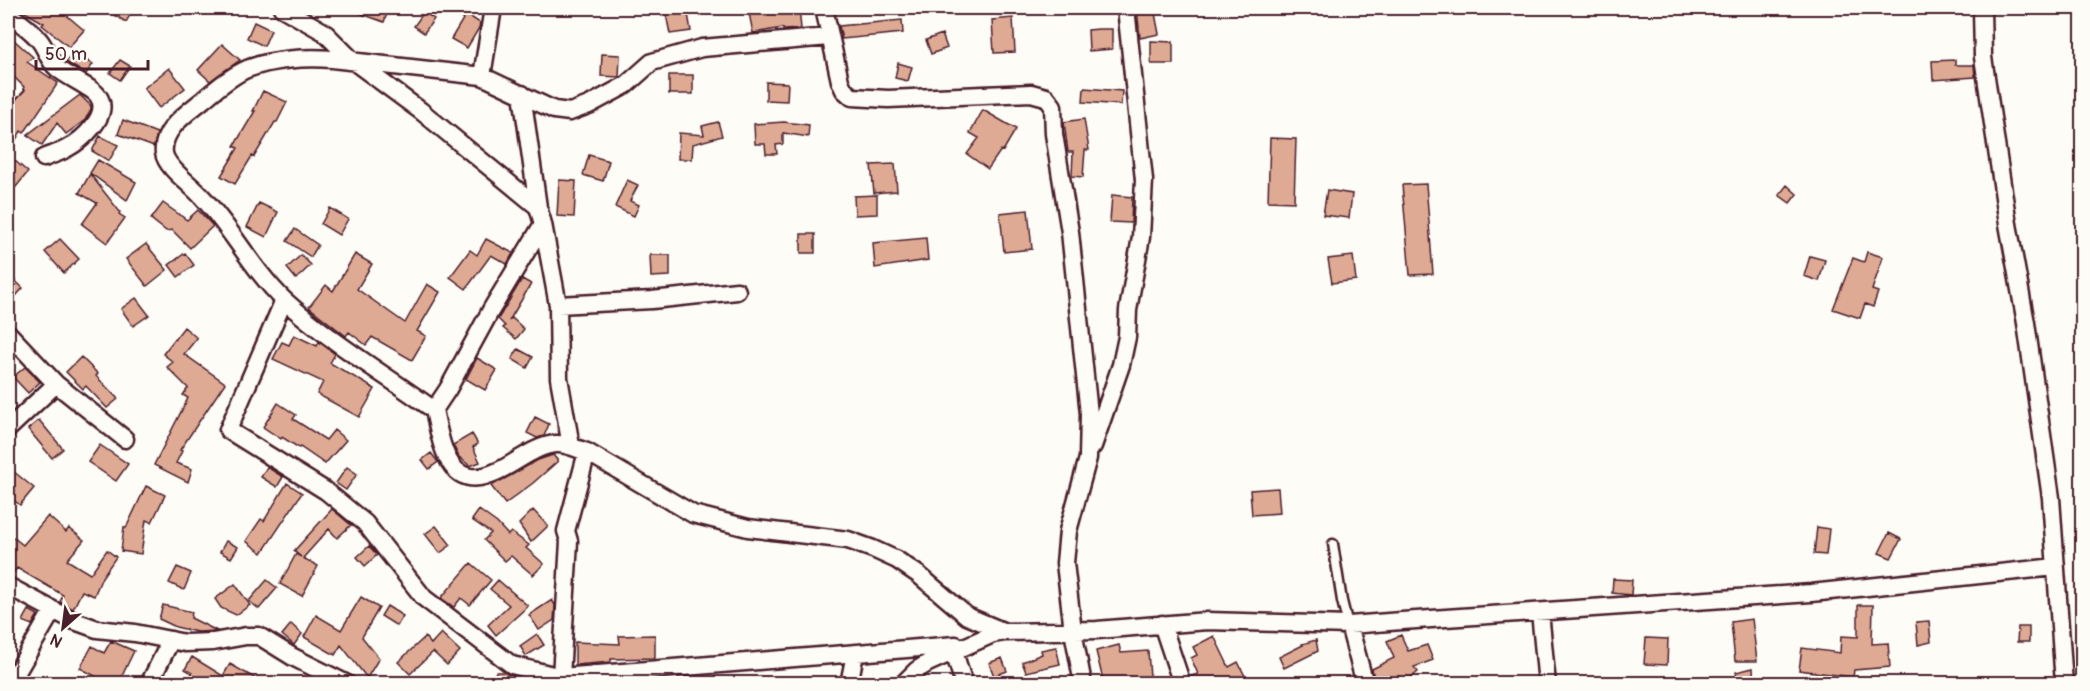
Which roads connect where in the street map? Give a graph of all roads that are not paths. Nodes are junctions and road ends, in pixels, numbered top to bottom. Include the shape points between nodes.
1 (282, 8) edge
2 (493, 8) edge
3 (824, 8) edge
4 (1126, 8) edge
5 (1982, 8) edge
6 (8, 15) edge
7 (830, 37) junction
8 (352, 60) junction
9 (482, 76) junction
10 (522, 94) junction
11 (44, 158) dead end
12 (538, 207) junction
13 (543, 224) junction
14 (737, 291) dead end
15 (284, 300) junction
16 (558, 305) junction
17 (8, 333) edge
18 (56, 384) junction
19 (434, 410) junction
20 (8, 429) edge
21 (125, 439) dead end
22 (579, 449) junction
23 (1088, 458) junction
24 (1333, 544) dead end
25 (2055, 567) junction
26 (8, 586) edge
27 (53, 610) junction
28 (1540, 612) junction
29 (1162, 624) junction
30 (1348, 626) junction
31 (1074, 631) junction
32 (1005, 632) junction
33 (171, 640) junction
34 (972, 644) junction
35 (954, 652) junction
36 (855, 654) junction
37 (562, 680) edge
38 (10, 684) edge
39 (149, 684) edge
40 (347, 684) edge
41 (849, 684) edge
42 (903, 684) edge
43 (964, 684) edge
44 (1083, 684) edge
45 (1182, 684) edge
46 (1365, 684) edge
47 (1547, 684) edge
48 (2064, 684) edge

1 - 8 street via 324,32
2 - 9 street
3 - 7 street
4 - 23 street via 1144,180 1141,237 1121,365
5 - 25 street via 1983,57 2039,410 2051,498
6 - 11 street via 40,41 56,67 97,94 102,103 102,112 92,128 67,149
7 - 10 street via 702,48 662,59 652,62 626,85 570,112 554,110
7 - 23 street via 840,81 852,97 1031,93 1046,97 1053,106 1079,311 1089,414
8 - 9 street
8 - 12 street
8 - 15 street via 320,58 247,70 212,92 169,133 164,151 167,162 203,197
9 - 10 street
10 - 12 street
12 - 13 street
13 - 16 street
13 - 19 street
14 - 16 street
15 - 19 street
15 - 37 street via 228,430 342,503 365,523 424,598 512,665
16 - 22 street via 559,378
17 - 18 street
18 - 20 street
18 - 21 street
19 - 22 street via 441,443 452,467 462,475 481,477 499,471 547,445 559,443
22 - 32 street via 693,513 748,528 848,540 873,549 919,575 967,616
22 - 37 street via 566,531 569,541
23 - 31 street via 1068,531 1065,563
24 - 30 lane
25 - 28 street via 1811,593
25 - 48 street
26 - 27 street
27 - 33 street via 97,629
27 - 38 street
28 - 30 street
28 - 47 street
29 - 30 street via 1207,621
29 - 31 street
29 - 45 street
30 - 46 street
31 - 32 street
31 - 44 street
32 - 34 street
33 - 39 street
33 - 40 street via 213,642 259,636
34 - 35 street
34 - 36 street
35 - 42 street via 922,666
35 - 43 street
36 - 37 street
36 - 41 street

